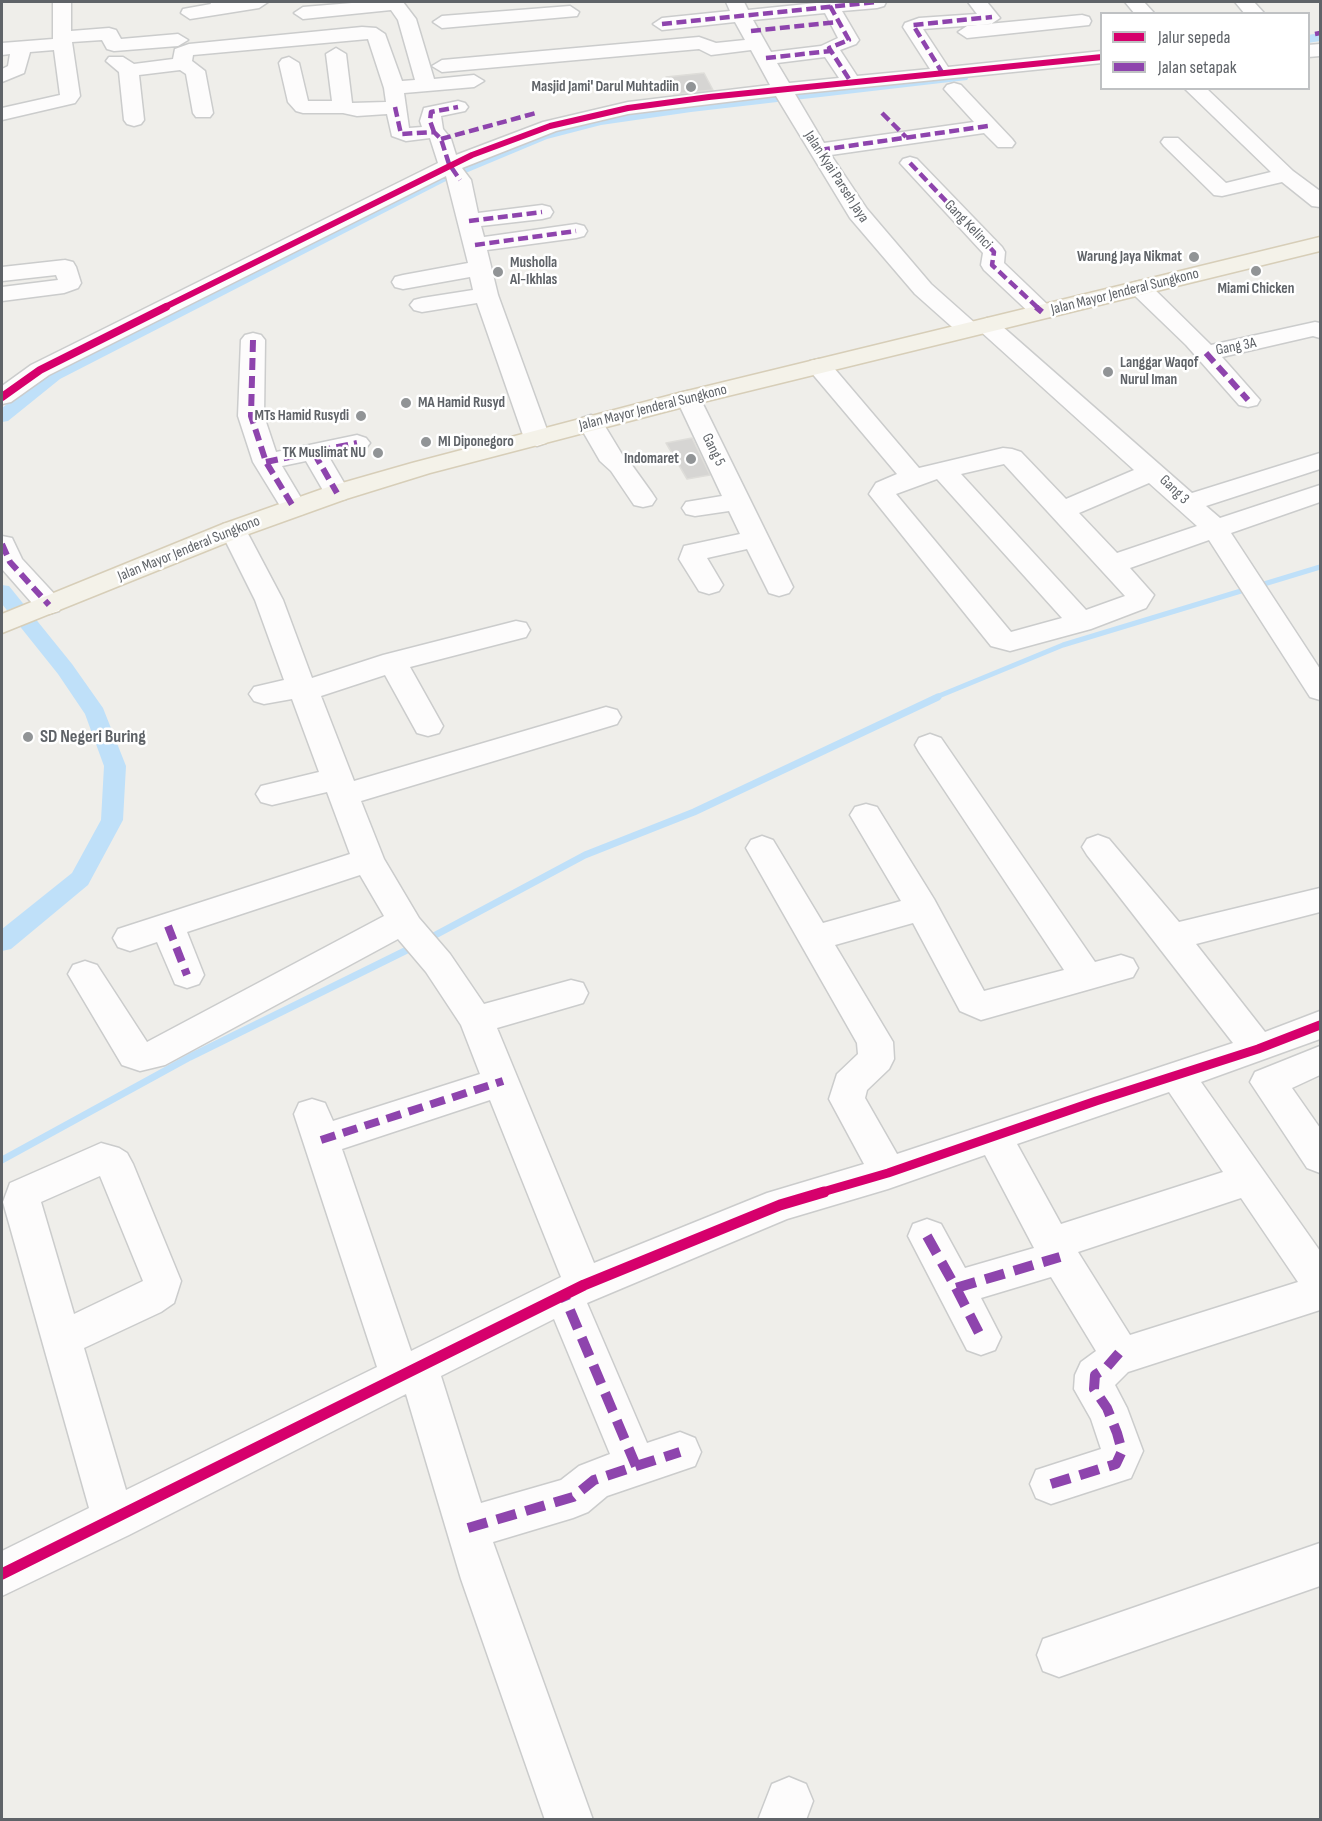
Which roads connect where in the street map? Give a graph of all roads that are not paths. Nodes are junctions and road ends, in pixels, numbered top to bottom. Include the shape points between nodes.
1 (62, 2) edge
2 (259, 2) edge
3 (877, 2) edge
4 (977, 2) edge
5 (1072, 2) edge
6 (395, 3) edge
7 (221, 4) edge
8 (508, 9) edge
9 (570, 12) dead end
10 (190, 13) dead end
11 (303, 13) dead end
12 (834, 14) junction
13 (951, 21) junction
14 (1082, 21) junction
15 (442, 22) dead end
16 (662, 24) dead end
17 (62, 40) junction
18 (178, 40) dead end
19 (751, 40) edge
20 (1100, 42) edge
21 (11, 48) edge
22 (831, 51) junction
23 (336, 54) dead end
24 (595, 54) junction
25 (1100, 57) edge
26 (524, 60) junction
27 (101, 62) junction
28 (289, 63) dead end
29 (183, 64) junction
30 (442, 66) dead end
31 (604, 72) dead end
32 (1100, 73) edge
33 (2, 76) edge
34 (502, 78) dead end
35 (949, 81) junction
36 (851, 82) junction
37 (426, 85) junction
38 (1196, 90) edge
39 (788, 96) junction
40 (394, 98) junction
41 (343, 107) junction
42 (458, 107) dead end
43 (203, 113) dead end
44 (536, 113) dead end
45 (882, 113) dead end
46 (2, 114) edge
47 (134, 120) dead end
48 (988, 126) junction
49 (438, 136) junction
50 (906, 137) junction
51 (1171, 142) dead end
52 (1005, 143) dead end
53 (820, 150) junction
54 (910, 163) dead end
55 (455, 174) junction
56 (1286, 175) junction
57 (1320, 201) edge
58 (542, 212) dead end
59 (469, 221) junction
60 (576, 231) dead end
61 (1320, 244) edge
62 (475, 245) junction
63 (480, 268) junction
64 (2, 274) edge
65 (403, 282) dead end
66 (1140, 288) junction
67 (2, 294) edge
68 (486, 296) junction
69 (422, 306) dead end
70 (1042, 312) junction
71 (978, 327) junction
72 (1320, 331) edge
73 (253, 340) dead end
74 (1206, 353) junction
75 (819, 366) junction
76 (2, 397) edge
77 (688, 398) junction
78 (1248, 400) dead end
79 (591, 423) junction
80 (537, 438) junction
81 (357, 443) dead end
82 (314, 453) junction
83 (1320, 461) edge
84 (266, 462) junction
85 (943, 470) junction
86 (1154, 471) junction
87 (914, 477) junction
88 (337, 493) junction
89 (1320, 493) edge
90 (643, 499) dead end
91 (738, 502) junction
92 (1187, 503) junction
93 (294, 508) junction
94 (695, 508) dead end
95 (1063, 510) junction
96 (1214, 527) junction
97 (233, 530) junction
98 (756, 539) junction
99 (2, 544) edge
100 (1113, 564) junction
101 (709, 585) dead end
102 (779, 587) dead end
103 (46, 606) junction
104 (1081, 621) junction
105 (3, 624) edge
106 (516, 630) dead end
107 (1320, 642) edge
108 (393, 662) junction
109 (1320, 684) edge
110 (303, 689) junction
111 (264, 693) dead end
112 (606, 717) dead end
113 (428, 726) dead end
114 (930, 745) dead end
115 (341, 787) junction
116 (272, 794) dead end
117 (866, 815) dead end
118 (762, 848) dead end
119 (1098, 848) dead end
120 (369, 860) junction
121 (1320, 900) edge
122 (922, 908) junction
123 (405, 924) junction
124 (168, 926) junction
125 (1172, 937) junction
126 (130, 938) dead end
127 (813, 938) junction
128 (1121, 968) dead end
129 (85, 974) dead end
130 (187, 975) dead end
131 (1087, 977) junction
132 (572, 993) dead end
133 (476, 1020) junction
134 (1320, 1025) edge
135 (1258, 1049) junction
136 (1320, 1060) edge
137 (1177, 1075) junction
138 (503, 1081) junction
139 (994, 1137) junction
140 (1320, 1157) edge
141 (888, 1173) junction
142 (1249, 1179) junction
143 (927, 1236) dead end
144 (1056, 1251) junction
145 (1320, 1282) edge
146 (956, 1288) junction
147 (574, 1290) junction
148 (1320, 1293) edge
149 (981, 1337) dead end
150 (61, 1339) junction
151 (1119, 1353) junction
152 (409, 1373) junction
153 (680, 1452) dead end
154 (636, 1466) junction
155 (1051, 1484) dead end
156 (114, 1520) junction
157 (468, 1528) junction
158 (1320, 1565) edge
159 (2, 1574) edge
160 (1059, 1655) dead end
161 (569, 1820) edge

1 - 17 street
2 - 7 street
3 - 12 street
4 - 13 street via 992,18
5 - 14 street
6 - 11 street
6 - 37 street via 407,19
7 - 10 street
8 - 9 street
8 - 15 street
8 - 26 street
12 - 19 street
12 - 22 street via 849,41 831,46
13 - 14 street via 961,31 969,32
13 - 35 street via 912,27
14 - 20 street
16 - 19 street
17 - 21 street
17 - 27 street
17 - 27 street via 109,34
18 - 27 street
19 - 22 street
19 - 24 street via 708,56 706,44 699,43
19 - 39 street, Jalan Kyai Parseh Jaya
21 - 33 street via 17,69
22 - 36 street
23 - 41 street
24 - 26 street
24 - 31 street
25 - 35 street
26 - 30 street
27 - 29 street
27 - 46 street via 68,99
27 - 47 street
28 - 41 street via 298,102 303,107
29 - 40 street via 182,53 189,50 371,33 378,38
29 - 43 street via 195,71
32 - 35 street
34 - 37 street
35 - 36 street
35 - 39 street
35 - 48 street
36 - 39 street
37 - 40 street
38 - 56 street
39 - 53 street, Jalan Kyai Parseh Jaya
39 - 55 street via 566,140 479,173
40 - 41 street via 357,110
40 - 49 street via 401,134
42 - 49 street via 431,112 430,121
44 - 49 street
45 - 50 street
48 - 50 street
48 - 52 street
49 - 55 street
50 - 53 street
51 - 56 street via 1222,199
53 - 71 street, Jalan Kyai Parseh Jaya via 882,244 923,289
54 - 70 street, Gang Kelinci via 994,252 992,265
55 - 59 street
55 - 76 street via 40,370
56 - 57 street
58 - 59 street
59 - 62 street
60 - 62 street
61 - 66 main road, Jalan Mayor Jenderal Sungkono
62 - 63 street
63 - 65 street
63 - 68 street
64 - 67 street via 65,267 70,283
66 - 70 main road, Jalan Mayor Jenderal Sungkono
66 - 74 street, Gang 3A
68 - 69 street
68 - 80 street
70 - 71 main road, Jalan Mayor Jenderal Sungkono
71 - 75 main road, Jalan Mayor Jenderal Sungkono
71 - 86 street, Gang 3
72 - 74 street, Gang 3A
73 - 84 street via 251,416
74 - 78 street
75 - 77 main road, Jalan Mayor Jenderal Sungkono
75 - 87 street
77 - 79 main road, Jalan Mayor Jenderal Sungkono
77 - 91 street, Gang 5
79 - 80 main road, Jalan Mayor Jenderal Sungkono
79 - 90 street via 613,461
80 - 88 main road, Jalan Mayor Jenderal Sungkono
81 - 82 street
82 - 84 street
82 - 88 street
83 - 92 street
84 - 93 street
85 - 87 street
85 - 95 street via 1012,457
85 - 104 street
86 - 92 street, Gang 3
86 - 95 street
87 - 104 street via 885,489 882,494 1000,639 1010,642
88 - 93 main road, Jalan Mayor Jenderal Sungkono
89 - 96 street
91 - 94 street
91 - 98 street, Gang 5
92 - 96 street, Gang 3
93 - 97 main road, Jalan Mayor Jenderal Sungkono
95 - 100 street
96 - 100 street
96 - 109 street, Gang 3 via 1260,602
97 - 103 main road, Jalan Mayor Jenderal Sungkono
97 - 110 street via 269,600
98 - 101 street via 694,552 693,559
98 - 102 street, Gang 5
99 - 103 street via 10,562
100 - 104 street via 1140,599
103 - 105 main road, Jalan Mayor Jenderal Sungkono
106 - 108 street
107 - 109 street via 1304,646
108 - 110 street
108 - 113 street
110 - 111 street
110 - 115 street
112 - 115 street
114 - 131 street
115 - 116 street
115 - 120 street
117 - 122 street
118 - 127 street
119 - 125 street
120 - 123 street
120 - 124 street
121 - 125 street
122 - 127 street
122 - 131 street via 972,1001 981,1006
123 - 129 street via 153,1055 140,1058 134,1055
123 - 133 street via 438,963
124 - 126 street
124 - 130 street
125 - 135 street
127 - 141 street via 875,1042 876,1059 850,1084 847,1099
128 - 131 street
132 - 133 street
133 - 138 street
134 - 135 street
135 - 137 street
136 - 140 street via 1268,1082
137 - 139 street
137 - 142 street
138 - 147 street
138 - 152 street via 317,1127
139 - 141 street
139 - 144 street
141 - 147 street via 780,1205
142 - 144 street
142 - 145 street
143 - 146 street
144 - 146 street
144 - 151 street
146 - 149 street
147 - 152 street
147 - 154 street
148 - 151 street via 1124,1355
150 - 150 street via 160,1292 162,1281 114,1164 106,1159 23,1194
150 - 156 street
151 - 155 street via 1095,1375 1094,1389 1117,1433 1122,1451 1116,1464
152 - 156 street
152 - 157 street
153 - 154 street
154 - 157 street via 594,1480 573,1497
156 - 159 street
157 - 161 street
158 - 160 street

